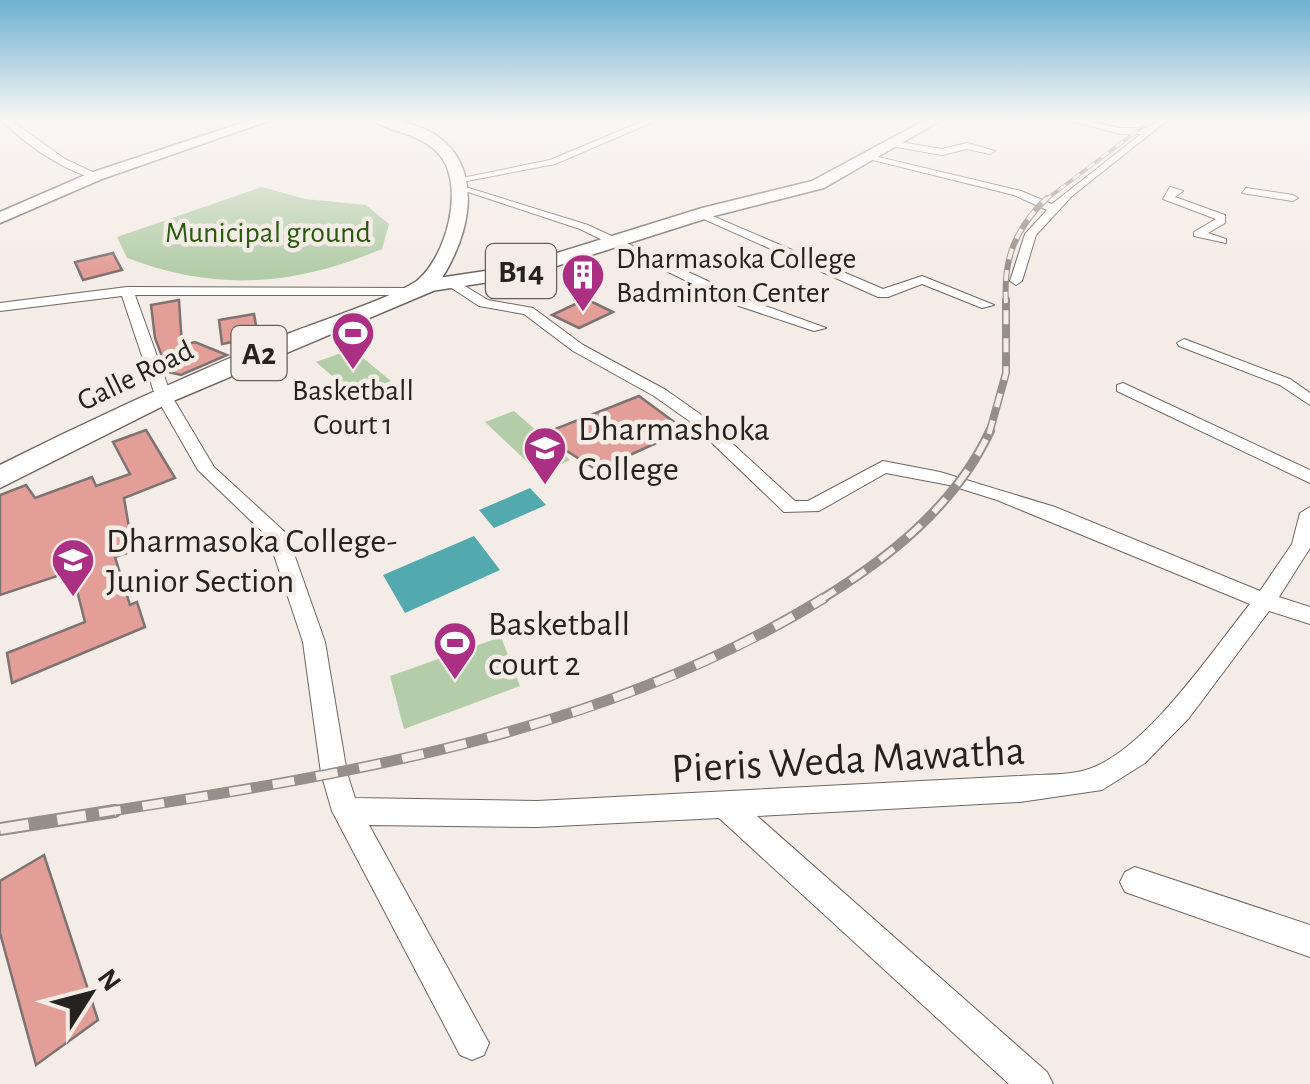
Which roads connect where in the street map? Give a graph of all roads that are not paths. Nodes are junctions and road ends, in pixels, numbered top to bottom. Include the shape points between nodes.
1 (77, 170) edge
2 (115, 170) edge
3 (458, 170) edge
4 (519, 170) edge
5 (848, 170) edge
6 (919, 170) edge
7 (1101, 170) edge
8 (96, 176) junction
9 (462, 183) junction
10 (1174, 189) dead end
11 (1246, 191) dead end
12 (1293, 198) dead end
13 (1054, 209) junction
14 (701, 214) junction
15 (0, 218) edge
16 (1222, 241) dead end
17 (616, 244) junction
18 (1016, 281) dead end
19 (455, 284) junction
20 (416, 288) junction
21 (126, 291) junction
22 (987, 305) dead end
23 (0, 307) edge
24 (819, 328) dead end
25 (1184, 343) dead end
26 (1123, 388) dead end
27 (163, 396) junction
28 (1309, 397) edge
29 (0, 478) edge
30 (1310, 478) edge
31 (1310, 513) edge
32 (1260, 601) junction
33 (1310, 616) edge
34 (725, 805) junction
35 (346, 812) junction
36 (1135, 882) dead end
37 (1310, 941) edge
38 (472, 1043) dead end
39 (1035, 1084) edge

1 - 8 street
2 - 8 main road
3 - 9 highway
4 - 9 street
5 - 14 main road, B14 via 818,185
6 - 13 street via 1017,193
7 - 13 street
8 - 15 main road
9 - 17 street
9 - 20 highway via 448,257
10 - 16 street via 1167,197 1220,217 1198,234
11 - 12 street
13 - 18 street via 1031,234
14 - 17 main road, B14
14 - 22 street via 883,294 922,280
17 - 19 main road, B14
17 - 24 street via 741,302
19 - 20 main road, B14
19 - 32 street via 484,303 528,311 578,348 660,393 791,508 812,506 883,467 960,482
20 - 21 street
20 - 27 highway, Galle Road / A2
21 - 23 street
21 - 27 street
25 - 28 street
26 - 30 street
27 - 29 highway, Galle Road / A2
27 - 35 street via 207,470 277,534 314,642
31 - 32 street, Pieris Weda Mawatha via 1297,554
32 - 33 street
32 - 34 street, Pieris Weda Mawatha via 1180,710 1136,754 1094,781
34 - 35 street, Pieris Weda Mawatha via 537,814
34 - 39 street
35 - 38 street
36 - 37 street

